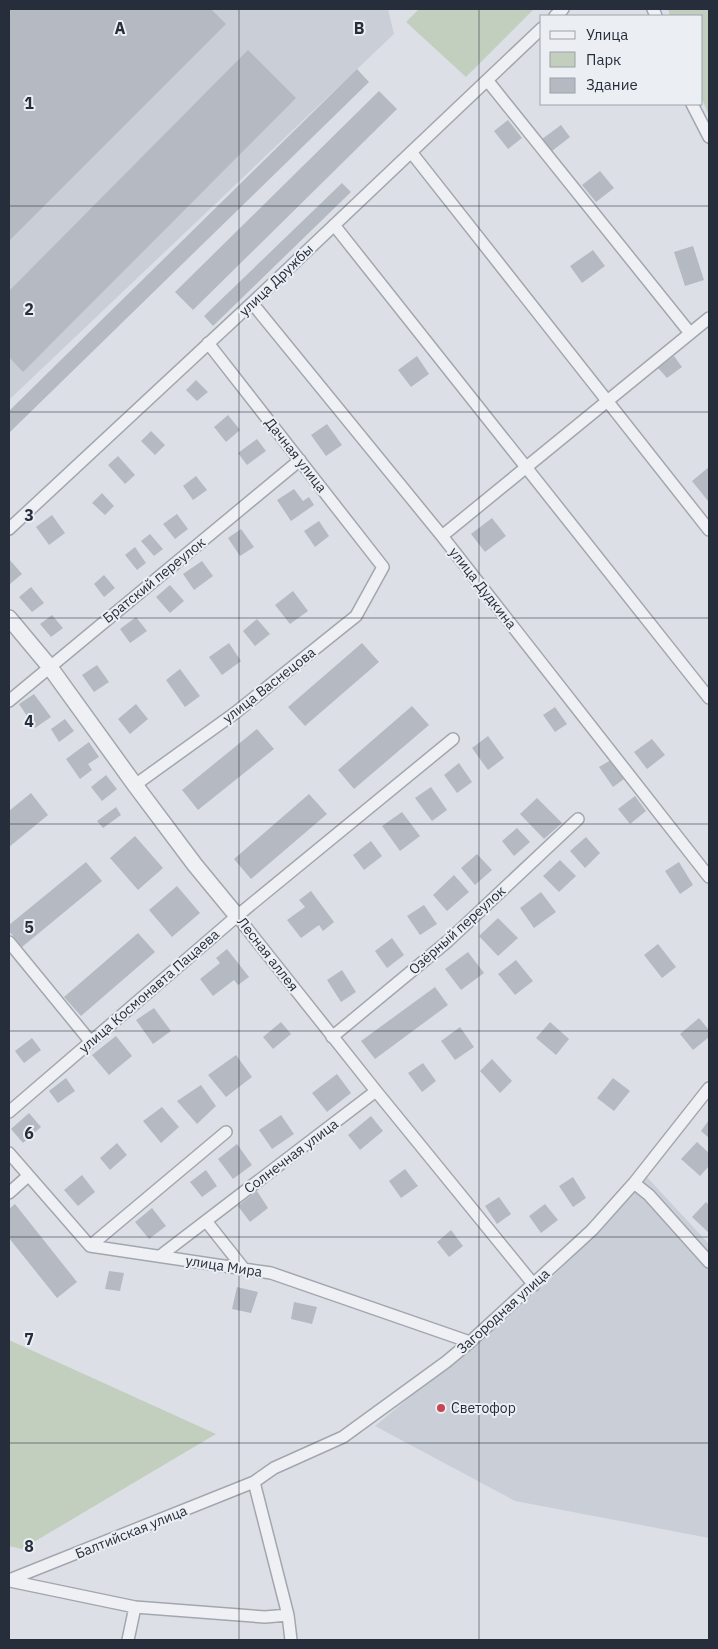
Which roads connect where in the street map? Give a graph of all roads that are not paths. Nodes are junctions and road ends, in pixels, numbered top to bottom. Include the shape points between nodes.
1 (540, 30) edge
2 (487, 80) junction
3 (693, 105) edge
4 (709, 136) edge
5 (411, 152) junction
6 (334, 224) junction
7 (252, 303) junction
8 (709, 318) edge
9 (690, 334) junction
10 (208, 343) junction
11 (608, 401) junction
12 (300, 460) junction
13 (527, 467) junction
14 (9, 529) edge
15 (709, 530) edge
16 (442, 536) junction
17 (383, 567) joint
18 (9, 618) edge
19 (49, 666) junction
20 (709, 698) edge
21 (9, 701) edge
22 (453, 739) dead end
23 (135, 785) junction
24 (578, 819) dead end
25 (709, 877) edge
26 (237, 916) junction
27 (9, 942) edge
28 (332, 1037) junction
29 (90, 1041) junction
30 (709, 1088) edge
31 (376, 1091) junction
32 (9, 1112) edge
33 (226, 1132) dead end
34 (9, 1153) edge
35 (28, 1176) junction
36 (634, 1183) junction
37 (9, 1193) edge
38 (206, 1221) junction
39 (90, 1246) junction
40 (707, 1255) edge
41 (160, 1256) junction
42 (244, 1269) junction
43 (534, 1285) junction
44 (470, 1342) junction
45 (254, 1482) junction
46 (10, 1580) edge
47 (135, 1607) junction
48 (288, 1615) junction
49 (128, 1640) edge
50 (291, 1640) edge

1 - 2 street, улица Дружбы
2 - 5 street, улица Дружбы
2 - 9 street
3 - 4 street
5 - 6 street, улица Дружбы
5 - 11 street
6 - 7 street, улица Дружбы
6 - 13 street
7 - 10 street, улица Дружбы
7 - 16 street, улица Дудкина
8 - 9 street
9 - 11 street
10 - 12 street, Дачная улица
10 - 14 street, улица Дружбы
11 - 13 street
11 - 15 street
12 - 17 street, Дачная улица
12 - 19 street, Братский переулок
13 - 16 street
13 - 20 street
16 - 25 street, улица Дудкина
17 - 23 street, улица Васнецова via 356,616 235,713
18 - 19 street, Лесная аллея
19 - 21 street, Братский переулок
19 - 23 street, Лесная аллея
22 - 26 street, улица Космонавта Пацаева
23 - 26 street, Лесная аллея
24 - 28 street, Озёрный переулок via 448,941
26 - 28 street, Лесная аллея
26 - 29 street, улица Космонавта Пацаева
27 - 29 street
28 - 31 street, Лесная аллея
29 - 32 street, улица Космонавта Пацаева
30 - 36 street, Загородная улица
31 - 38 street, Солнечная улица
31 - 43 street, Лесная аллея
33 - 39 street
34 - 35 street
35 - 37 street
35 - 39 street
36 - 40 street
36 - 43 street, Загородная улица via 592,1230
38 - 41 street, Солнечная улица
38 - 42 street
39 - 41 street, улица Мира
41 - 42 street, улица Мира
42 - 44 street, улица Мира via 271,1273
43 - 44 street, Загородная улица
44 - 45 street, Загородная улица via 342,1438 274,1468
45 - 46 street, Балтийская улица
45 - 48 street
46 - 47 street
47 - 48 street via 265,1617
47 - 49 street
48 - 50 street

